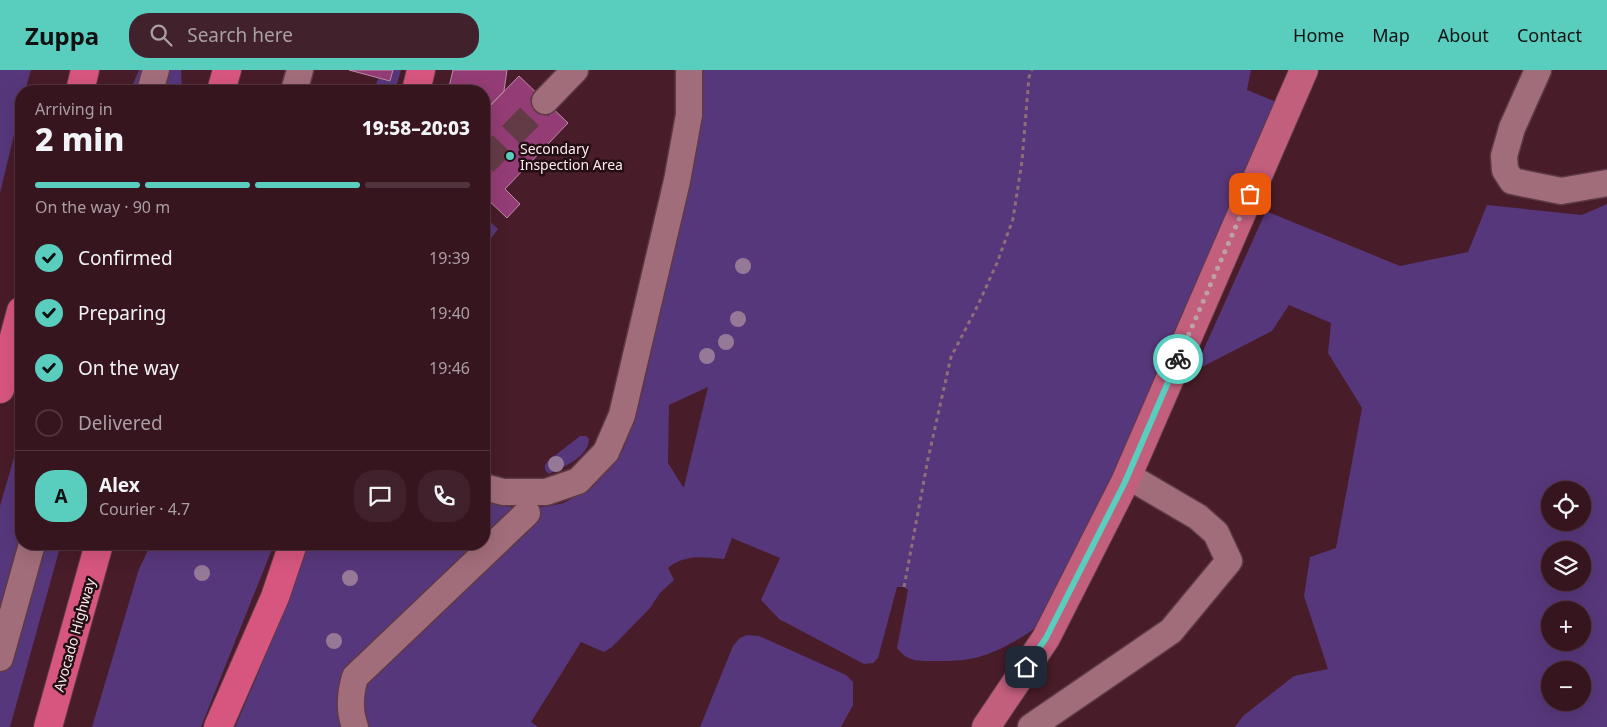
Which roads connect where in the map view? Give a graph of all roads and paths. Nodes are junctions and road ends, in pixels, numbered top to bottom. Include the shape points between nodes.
1 (85, 70) edge
2 (156, 70) edge
3 (227, 70) edge
4 (300, 70) edge
5 (421, 70) edge
6 (575, 70) edge
7 (689, 70) edge
8 (1032, 70) edge
9 (1304, 70) edge
10 (1538, 70) edge
11 (81, 85) edge
12 (152, 85) edge
13 (223, 85) edge
14 (296, 85) edge
15 (417, 85) edge
16 (545, 101) tunnel mouth
17 (1607, 182) edge
18 (15, 333) edge
19 (0, 389) edge
20 (1128, 476) junction
21 (490, 489) edge
22 (527, 513) dead end
23 (490, 548) edge
24 (30, 550) edge
25 (97, 550) edge
26 (104, 550) edge
27 (291, 550) edge
28 (488, 550) edge
29 (91, 572) junction
30 (904, 587) dead end
31 (0, 658) edge
32 (48, 727) edge
33 (218, 727) edge
34 (356, 727) edge
35 (986, 727) edge
36 (1032, 727) edge

1 - 11 highway
2 - 12 street
3 - 13 highway
4 - 14 street
5 - 15 highway
6 - 16 street
7 - 21 street via 689,115 677,180 622,415 606,452 578,481 546,492 503,492
8 - 30 path via 1013,219 997,263 951,357
9 - 20 main road
10 - 17 street via 1512,128 1504,156 1505,170 1512,181 1561,191
18 - 19 highway
20 - 35 main road via 1046,638
20 - 36 street via 1198,517 1216,532 1229,561 1171,631
22 - 23 street
24 - 31 street
25 - 29 highway, Avocado Highway
26 - 29 street
27 - 33 highway via 275,597
28 - 34 street via 355,677 351,704
29 - 32 highway, Avocado Highway

